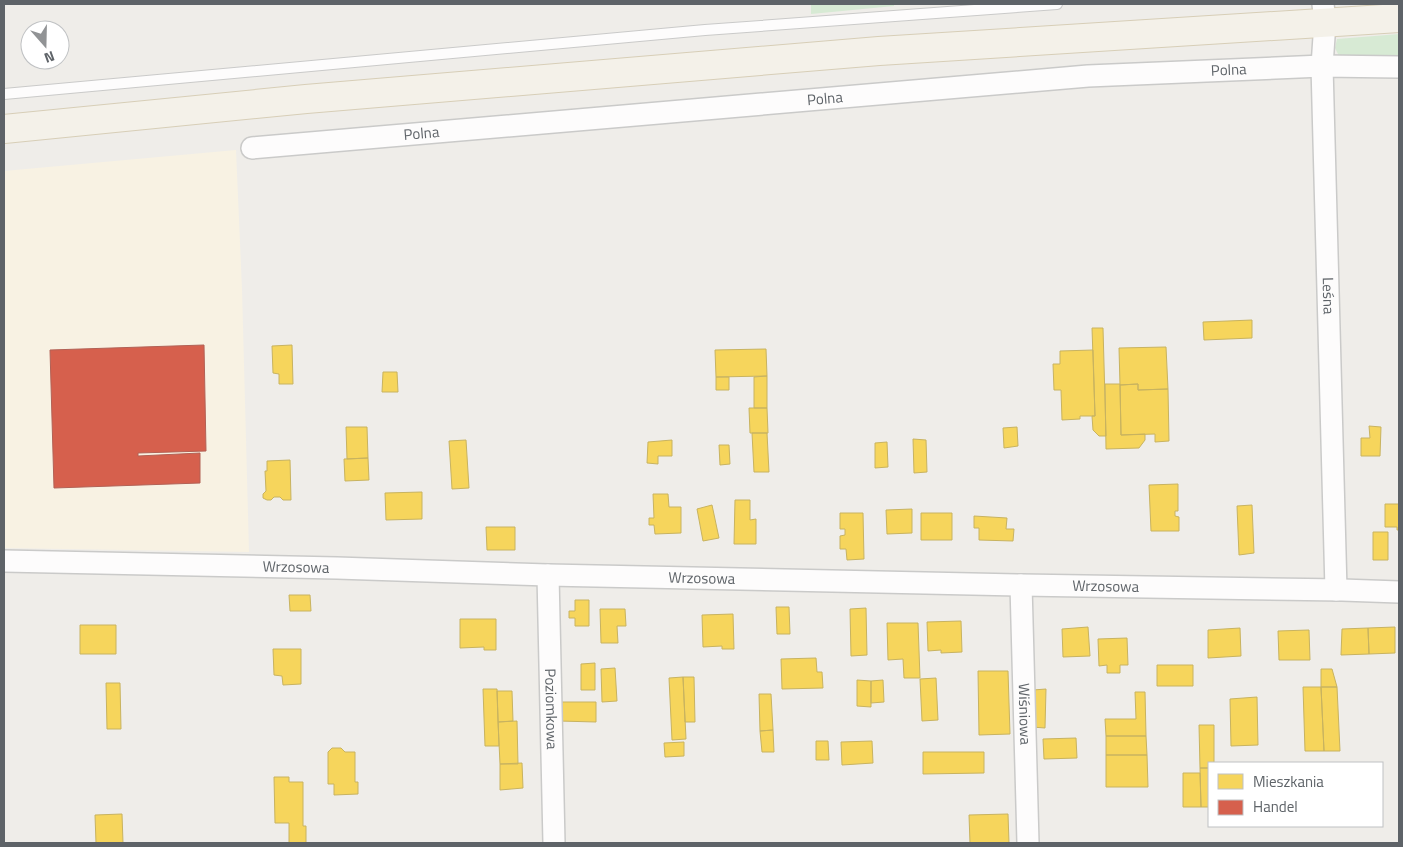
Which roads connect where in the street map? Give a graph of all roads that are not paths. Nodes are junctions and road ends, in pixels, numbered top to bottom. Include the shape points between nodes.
1 (1057, 4) edge
2 (1324, 13) edge
3 (1399, 18) edge
4 (1322, 66) junction
5 (1399, 67) edge
6 (4, 94) edge
7 (4, 129) edge
8 (252, 148) dead end
9 (4, 561) edge
10 (548, 575) junction
11 (1021, 585) junction
12 (1336, 590) junction
13 (1399, 592) edge
14 (554, 843) edge
15 (1028, 843) edge

1 - 6 lane via 705,30
2 - 3 main road
2 - 4 street, Leśna
2 - 7 main road via 306,99
4 - 5 street, Polna
4 - 8 street, Polna via 1088,76
4 - 12 street, Leśna
9 - 10 street, Wrzosowa
10 - 11 street, Wrzosowa
10 - 14 street, Poziomkowa
11 - 12 street, Wrzosowa
11 - 15 street, Wiśniowa
12 - 13 street, Wrzosowa

